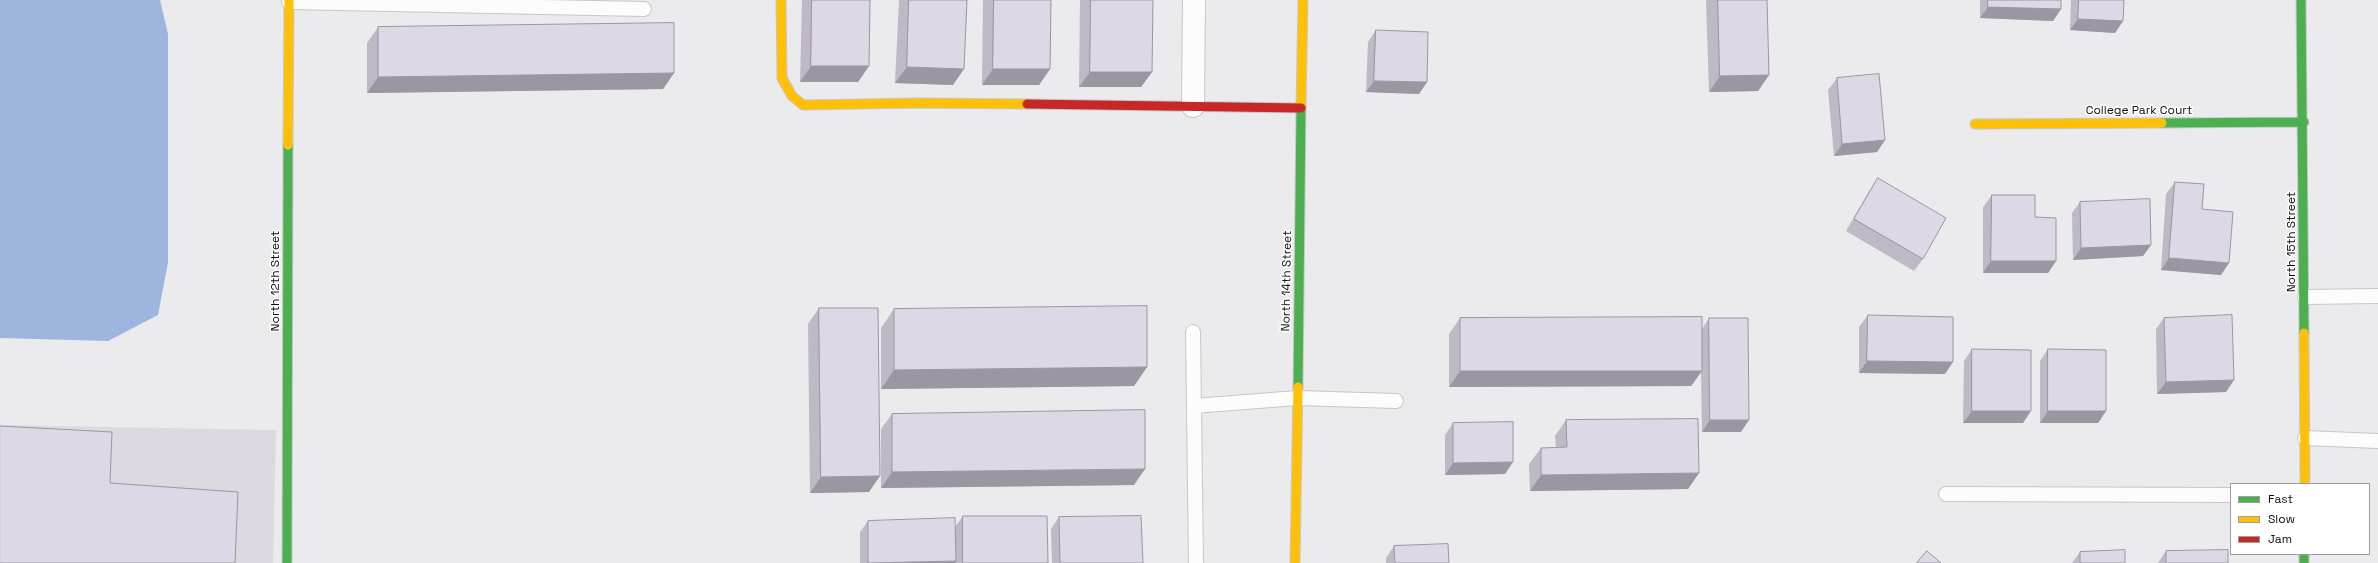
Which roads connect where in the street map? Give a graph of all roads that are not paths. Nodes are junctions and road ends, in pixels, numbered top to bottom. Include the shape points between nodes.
1 (781, 0) edge
2 (1194, 0) edge
3 (1303, 0) edge
4 (2302, 0) edge
5 (290, 1) edge
6 (644, 9) dead end
7 (1193, 106) junction
8 (1301, 108) junction
9 (2304, 122) junction
10 (1975, 124) dead end
11 (2378, 296) edge
12 (2305, 297) junction
13 (1193, 332) dead end
14 (1297, 398) junction
15 (1396, 401) dead end
16 (1194, 406) junction
17 (2305, 438) junction
18 (2378, 441) edge
19 (2305, 483) edge
20 (1946, 494) dead end
21 (2230, 495) edge
22 (287, 563) edge
23 (1196, 563) edge
24 (1295, 563) edge

1 - 7 street via 782,78 792,96 803,105 917,103
2 - 7 street
3 - 8 street, North 14th Street
4 - 9 street, North 15th Street
5 - 6 lane
5 - 22 street, North 12th Street
7 - 8 street
8 - 14 street, North 14th Street
9 - 10 street, College Park Court
9 - 12 street, North 15th Street
11 - 12 lane
12 - 17 street, North 15th Street
13 - 16 lane
14 - 15 lane
14 - 16 lane
14 - 24 street, North 14th Street
16 - 23 lane
17 - 18 lane
17 - 19 street, North 15th Street
20 - 21 lane

